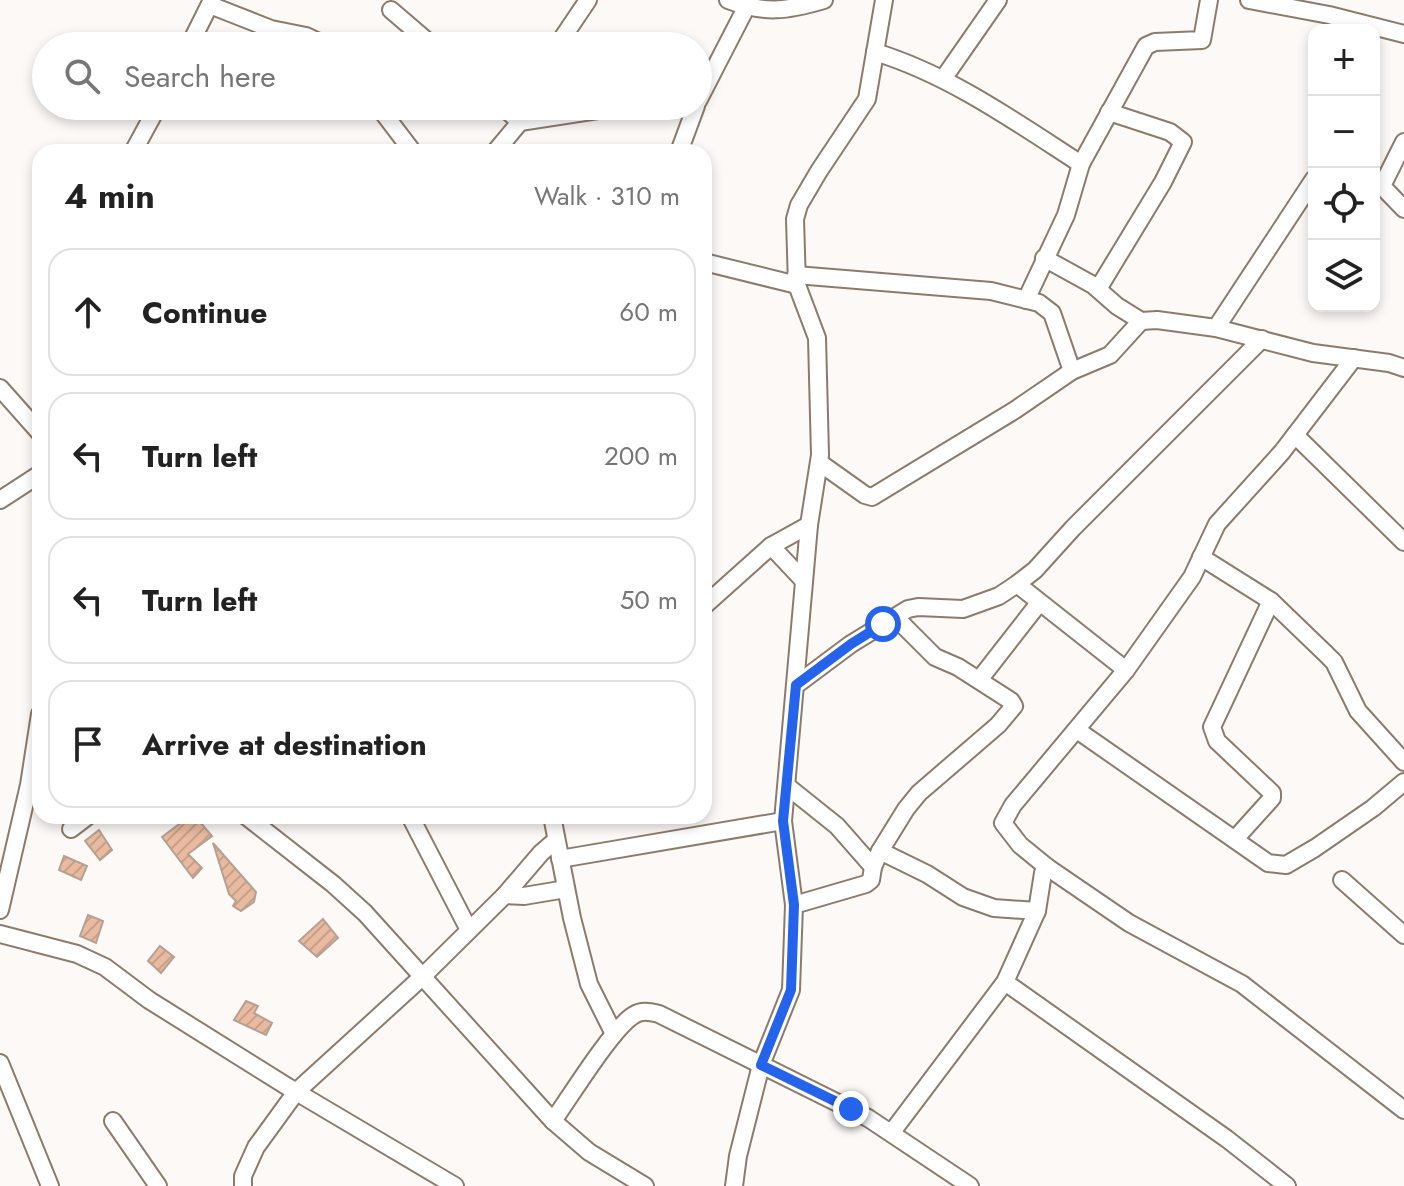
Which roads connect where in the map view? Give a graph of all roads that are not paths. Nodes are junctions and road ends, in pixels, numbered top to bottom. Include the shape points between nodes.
1 (588, 0) edge
2 (728, 0) edge
3 (824, 0) edge
4 (884, 0) edge
5 (998, 0) edge
6 (1209, 0) edge
7 (1249, 0) edge
8 (211, 2) edge
9 (749, 4) edge
10 (391, 10) dead end
11 (1329, 15) edge
12 (196, 32) edge
13 (286, 32) edge
14 (417, 32) edge
15 (566, 32) edge
16 (1404, 34) edge
17 (875, 52) junction
18 (712, 74) edge
19 (943, 79) junction
20 (1109, 112) junction
21 (150, 120) edge
22 (389, 120) edge
23 (519, 120) edge
24 (691, 120) edge
25 (1404, 142) edge
26 (137, 144) edge
27 (407, 144) edge
28 (501, 144) edge
29 (682, 144) edge
30 (1081, 164) junction
31 (1380, 179) edge
32 (1380, 184) edge
33 (1308, 188) edge
34 (1404, 209) edge
35 (1044, 258) junction
36 (712, 264) edge
37 (797, 280) junction
38 (1098, 289) junction
39 (1026, 300) junction
40 (1141, 321) junction
41 (1216, 328) junction
42 (1262, 339) junction
43 (1354, 358) junction
44 (1404, 368) edge
45 (1072, 371) junction
46 (0, 388) edge
47 (32, 424) edge
48 (1295, 435) junction
49 (820, 463) junction
50 (32, 479) edge
51 (0, 500) edge
52 (809, 525) junction
53 (1404, 542) edge
54 (771, 546) junction
55 (1201, 557) junction
56 (804, 581) junction
57 (1017, 584) junction
58 (712, 599) edge
59 (1271, 601) junction
60 (1039, 603) junction
61 (895, 617) junction
62 (1126, 670) junction
63 (979, 680) junction
64 (796, 685) junction
65 (1077, 730) junction
66 (1404, 762) edge
67 (32, 766) edge
68 (1404, 782) edge
69 (787, 786) junction
70 (783, 821) junction
71 (78, 824) edge
72 (256, 824) edge
73 (414, 824) edge
74 (553, 824) edge
75 (71, 829) dead end
76 (1235, 839) junction
77 (556, 840) junction
78 (560, 859) junction
79 (876, 859) junction
80 (1047, 867) junction
81 (1342, 880) dead end
82 (566, 889) junction
83 (505, 895) junction
84 (794, 905) junction
85 (0, 910) edge
86 (1037, 911) junction
87 (469, 930) junction
88 (0, 934) edge
89 (1404, 935) edge
90 (421, 978) junction
91 (1005, 982) junction
92 (614, 1034) junction
93 (0, 1063) edge
94 (761, 1065) junction
95 (296, 1092) junction
96 (1404, 1110) edge
97 (113, 1121) dead end
98 (553, 1121) junction
99 (892, 1132) junction
100 (50, 1186) edge
101 (158, 1186) edge
102 (243, 1186) edge
103 (455, 1186) edge
104 (645, 1186) edge
105 (734, 1186) edge
106 (970, 1186) edge
107 (1287, 1186) edge

1 - 15 street
2 - 9 street
3 - 9 street via 789,11
4 - 17 street
5 - 19 street
6 - 20 street via 1202,40 1148,44
7 - 11 street
8 - 12 street
8 - 13 street
9 - 18 street
10 - 14 street
11 - 16 street
17 - 19 street
17 - 37 street via 867,99 799,205 794,238
19 - 30 street
20 - 30 street
20 - 38 street via 1170,132 1183,142
21 - 26 street
22 - 27 street
23 - 28 street
24 - 29 street
25 - 31 street
30 - 35 street via 1066,215
32 - 34 street
33 - 41 street
35 - 38 street
35 - 39 street
36 - 37 street
37 - 39 street via 991,291
37 - 49 street via 817,338
38 - 40 street
39 - 45 street via 1052,313
40 - 41 street
40 - 45 street via 1110,355
41 - 42 street
42 - 43 street
42 - 57 street
43 - 44 street
43 - 48 street
45 - 49 street via 872,497
46 - 47 street
48 - 53 street
48 - 55 street via 1217,524
49 - 52 street
50 - 51 street
52 - 54 street
52 - 56 street
54 - 56 street
54 - 58 street
55 - 59 street
55 - 62 street
56 - 64 street
57 - 60 street
57 - 61 street via 963,609 918,607
59 - 66 street via 1334,662 1358,711
59 - 76 street via 1212,727 1217,741 1272,793
60 - 62 street
60 - 63 street
61 - 63 street via 935,657
61 - 64 street
62 - 65 street
63 - 79 street via 1014,706 919,793
64 - 69 street
65 - 76 street
65 - 80 street via 1003,823
67 - 85 street
68 - 76 street via 1286,865 1268,863
69 - 70 street
69 - 79 street
70 - 78 street
70 - 84 street
71 - 75 street
72 - 90 street via 365,913
73 - 87 street
74 - 77 street
77 - 78 street
77 - 83 street
78 - 82 street
79 - 84 street via 866,884
79 - 86 street via 927,874 963,897 994,908
80 - 86 street
80 - 96 street via 1129,923 1242,984
81 - 89 street
82 - 83 street
82 - 92 street via 589,984
83 - 87 street
84 - 94 street via 791,990
86 - 91 street
87 - 90 street
88 - 95 street via 77,954 105,967
90 - 95 street
90 - 98 street
91 - 99 street
91 - 107 street
92 - 94 street via 638,1012 659,1014
92 - 98 street
93 - 100 street
94 - 99 street
94 - 105 street
95 - 102 street via 256,1147
95 - 103 street
97 - 101 street
98 - 104 street via 589,1152
99 - 106 street

